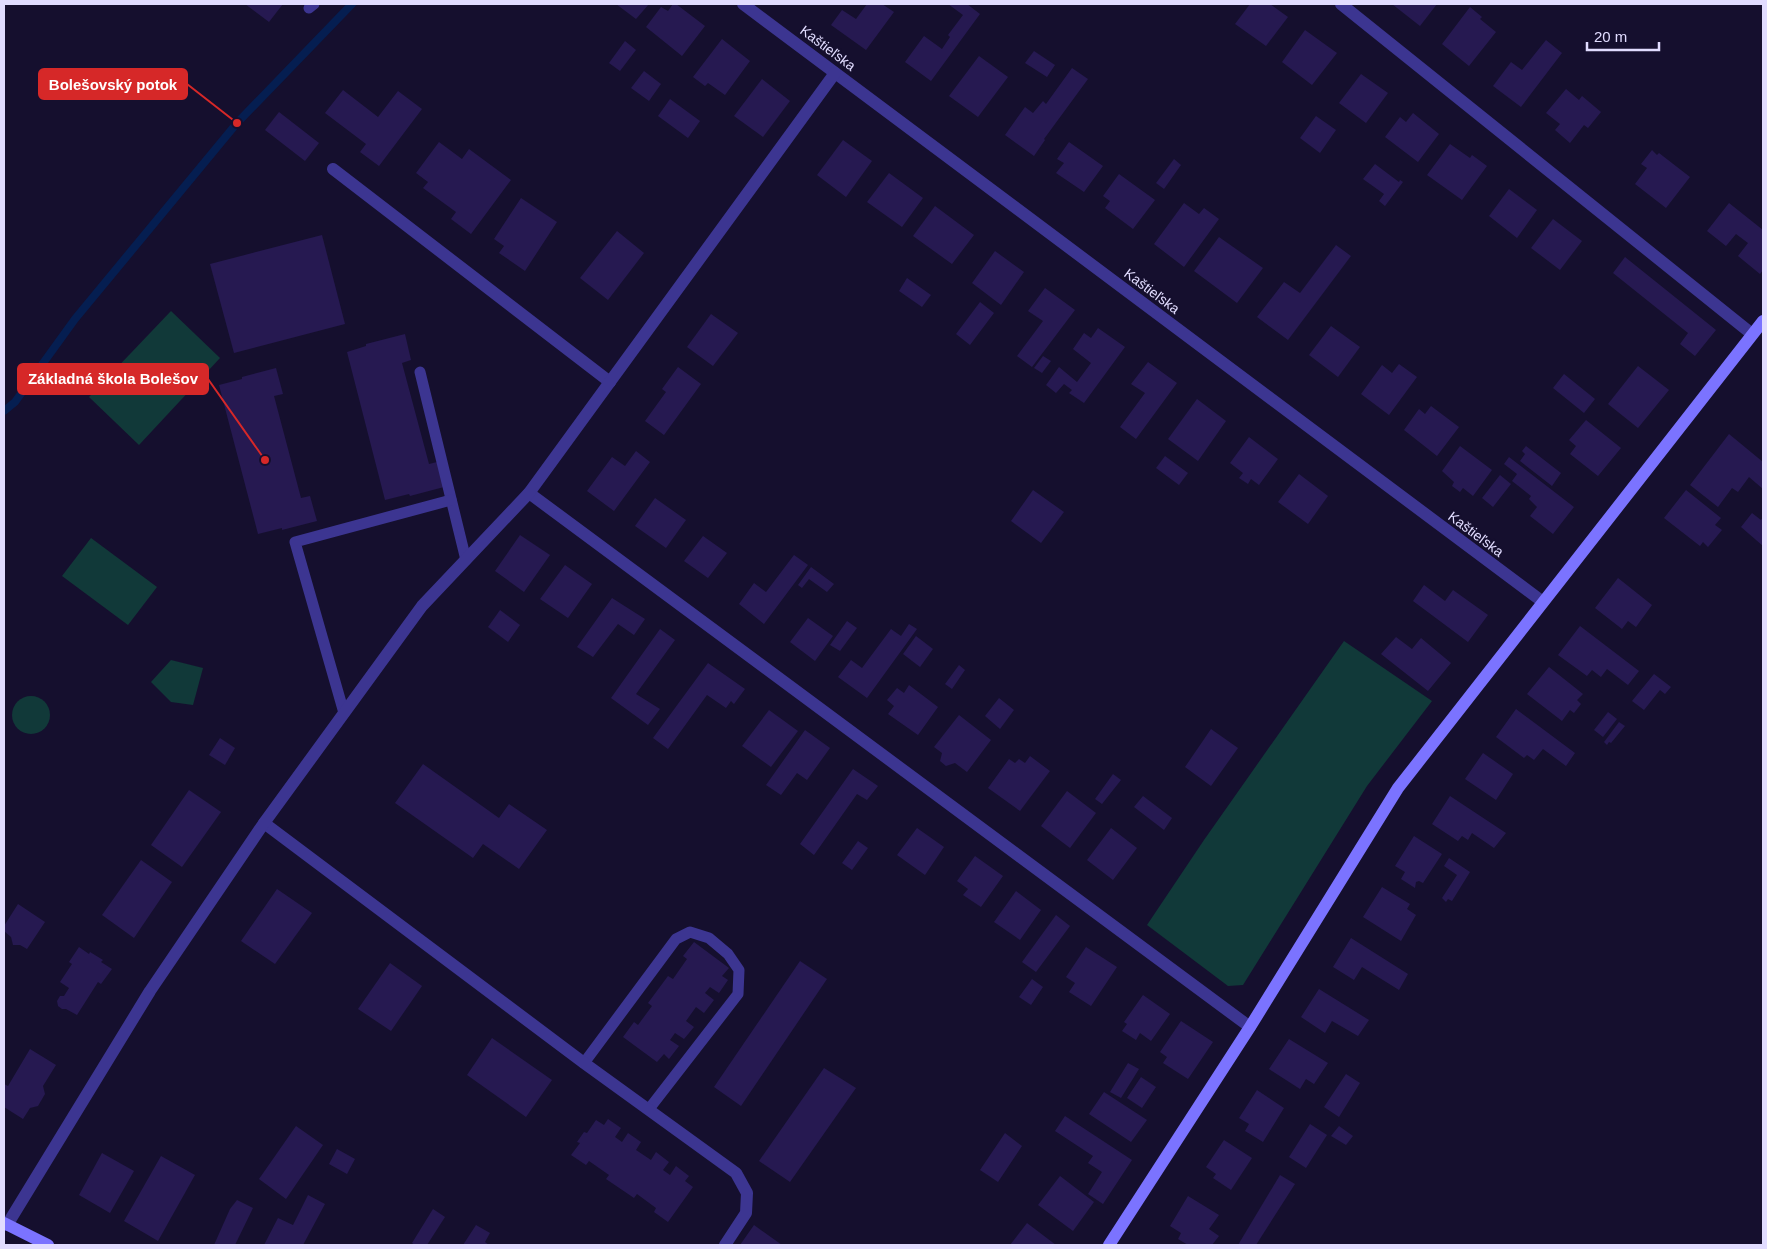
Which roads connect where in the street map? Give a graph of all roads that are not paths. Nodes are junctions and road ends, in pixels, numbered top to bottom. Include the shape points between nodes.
1 (742, 4) edge
2 (1340, 4) edge
3 (835, 73) junction
4 (333, 169) dead end
5 (1763, 321) edge
6 (1752, 334) junction
7 (420, 372) dead end
8 (610, 382) junction
9 (529, 494) junction
10 (451, 500) junction
11 (466, 560) junction
12 (1543, 602) junction
13 (344, 713) junction
14 (264, 823) junction
15 (1250, 1027) junction
16 (584, 1063) junction
17 (648, 1109) junction
18 (5, 1224) edge
19 (48, 1245) edge
20 (725, 1245) edge
21 (1109, 1245) edge

1 - 3 street, Kaštieľska
2 - 6 street
3 - 8 street
3 - 12 street, Kaštieľska
4 - 8 street
5 - 6 street
6 - 12 street
7 - 10 lane
8 - 9 street
9 - 11 street
9 - 15 street
10 - 11 lane
10 - 13 lane via 295,542
11 - 13 street via 422,606
12 - 15 street via 1398,788
13 - 14 street
14 - 16 street
14 - 18 street via 150,991
15 - 21 street
16 - 17 street
16 - 17 lane via 676,939 690,932 709,938 728,954 738,970 738,994
17 - 20 street via 736,1173 746,1193 746,1213
18 - 19 street

